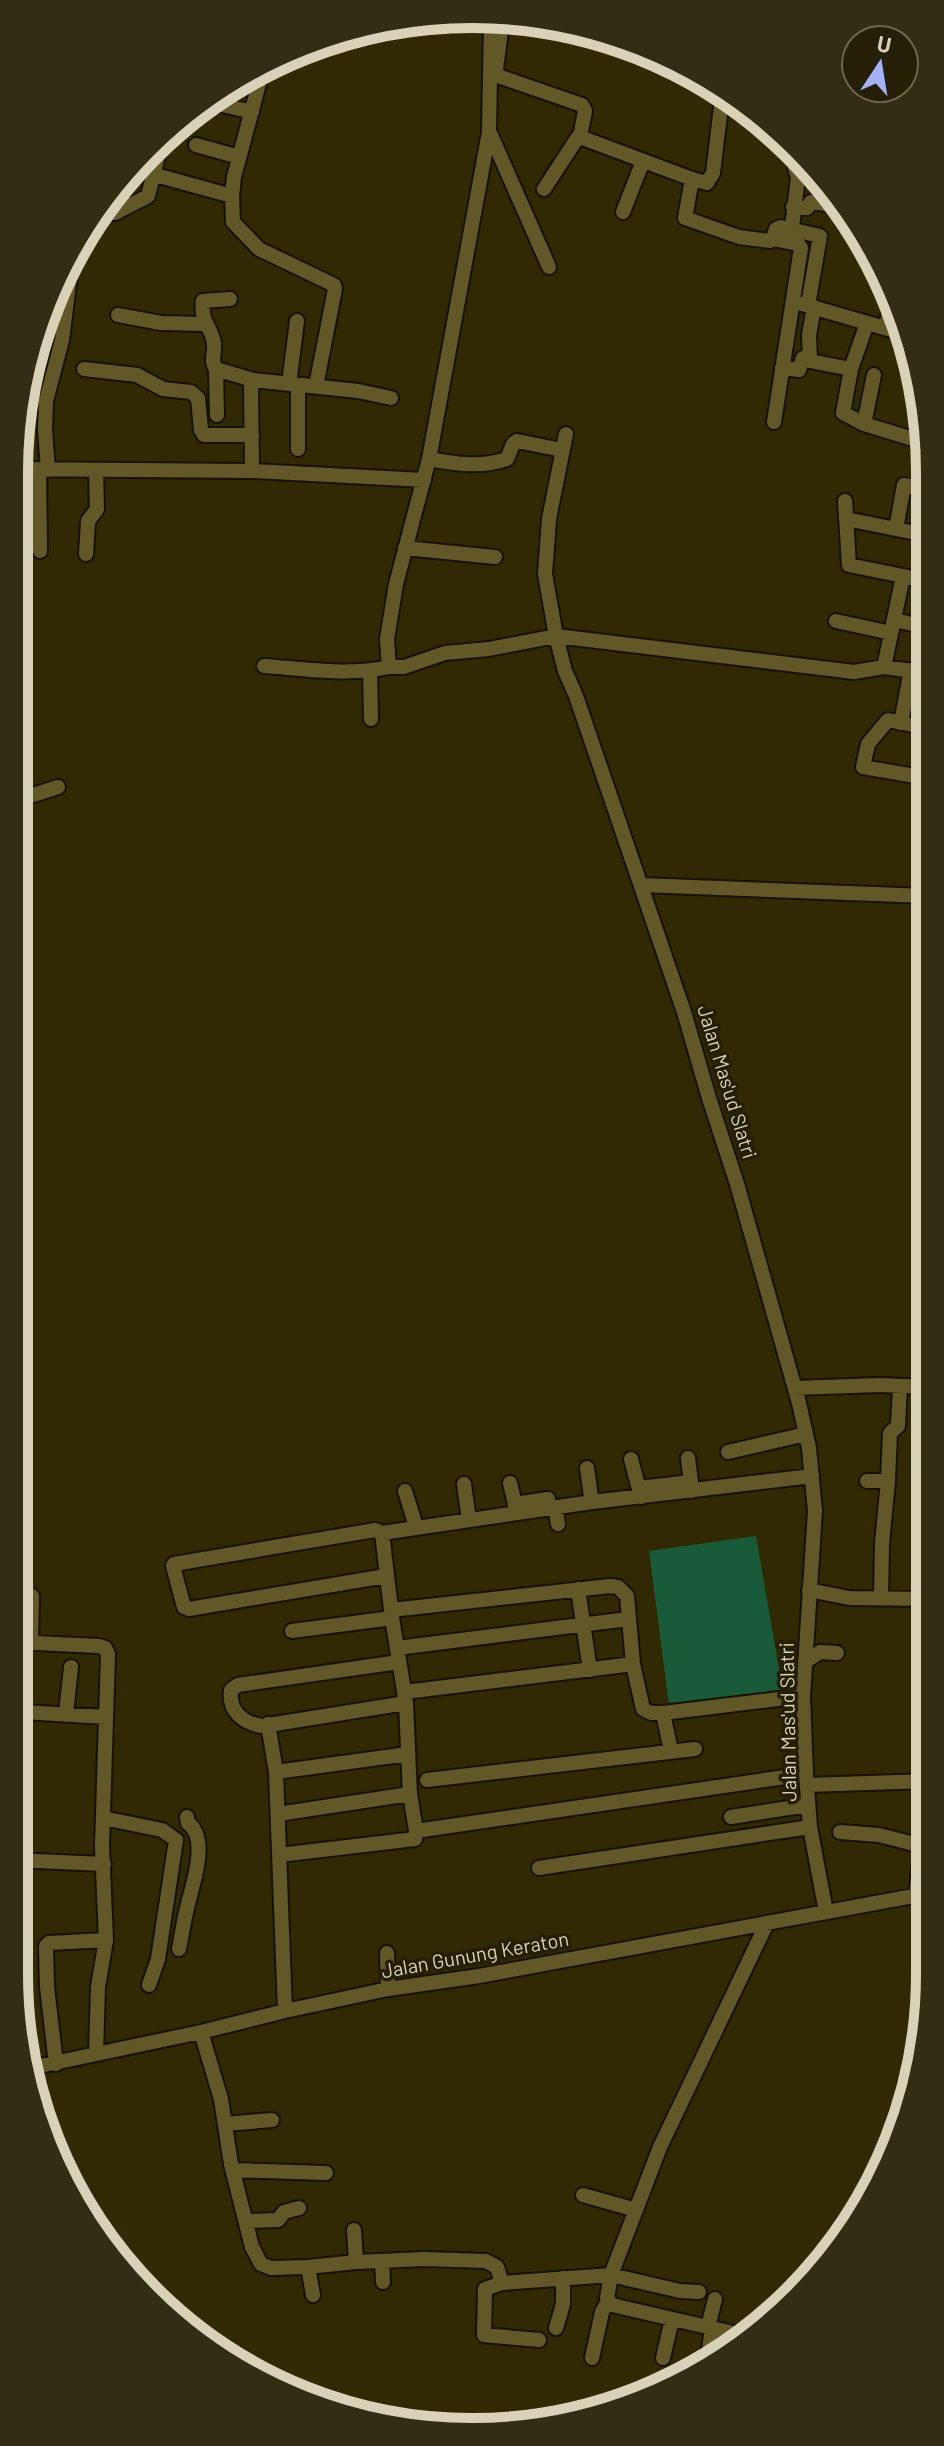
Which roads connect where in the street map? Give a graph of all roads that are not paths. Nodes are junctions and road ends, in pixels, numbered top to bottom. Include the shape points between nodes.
1 (491, 29) edge
2 (501, 29) edge
3 (257, 83) edge
4 (222, 105) edge
5 (721, 105) edge
6 (252, 112) junction
7 (489, 132) junction
8 (580, 137) junction
9 (196, 145) dead end
10 (159, 157) edge
11 (239, 157) junction
12 (643, 161) junction
13 (795, 168) edge
14 (152, 174) junction
15 (692, 179) junction
16 (544, 189) dead end
17 (232, 196) junction
18 (826, 204) edge
19 (793, 207) junction
20 (623, 212) dead end
21 (112, 213) edge
22 (792, 228) junction
23 (763, 240) junction
24 (549, 267) dead end
25 (69, 288) edge
26 (230, 299) dead end
27 (805, 305) junction
28 (118, 315) dead end
29 (57, 316) edge
30 (65, 317) junction
31 (888, 318) edge
32 (297, 321) dead end
33 (867, 323) junction
34 (204, 324) junction
35 (886, 328) junction
36 (892, 330) edge
37 (809, 359) junction
38 (782, 368) junction
39 (84, 369) dead end
40 (216, 369) junction
41 (851, 369) junction
42 (874, 375) dead end
43 (253, 380) junction
44 (294, 384) junction
45 (316, 386) junction
46 (391, 398) dead end
47 (217, 415) dead end
48 (774, 422) dead end
49 (864, 424) junction
50 (566, 434) dead end
51 (252, 435) junction
52 (914, 437) edge
53 (298, 449) dead end
54 (562, 450) junction
55 (429, 459) junction
56 (28, 469) edge
57 (43, 470) junction
58 (96, 470) junction
59 (252, 471) junction
60 (424, 480) junction
61 (916, 487) edge
62 (845, 501) dead end
63 (846, 519) junction
64 (896, 529) junction
65 (916, 533) edge
66 (405, 548) junction
67 (40, 551) dead end
68 (86, 554) dead end
69 (495, 557) dead end
70 (903, 576) junction
71 (916, 579) edge
72 (836, 621) dead end
73 (893, 626) junction
74 (916, 627) edge
75 (556, 636) junction
76 (264, 666) dead end
77 (389, 667) junction
78 (879, 668) junction
79 (911, 670) junction
80 (370, 671) junction
81 (916, 671) edge
82 (371, 719) dead end
83 (901, 723) junction
84 (916, 726) edge
85 (916, 776) edge
86 (58, 787) dead end
87 (28, 797) edge
88 (641, 885) junction
89 (916, 896) edge
90 (900, 1386) junction
91 (916, 1387) edge
92 (795, 1388) junction
93 (806, 1434) junction
94 (728, 1452) dead end
95 (688, 1458) dead end
96 (631, 1459) dead end
97 (587, 1468) dead end
98 (812, 1476) junction
99 (867, 1481) dead end
100 (888, 1481) junction
101 (510, 1483) dead end
102 (464, 1484) dead end
103 (691, 1487) junction
104 (405, 1491) dead end
105 (640, 1493) junction
106 (592, 1499) junction
107 (555, 1507) junction
108 (515, 1508) junction
109 (468, 1516) junction
110 (416, 1523) junction
111 (558, 1524) dead end
112 (382, 1533) junction
113 (386, 1576) junction
114 (578, 1589) junction
115 (809, 1590) junction
116 (32, 1596) dead end
117 (881, 1598) junction
118 (916, 1599) edge
119 (392, 1614) junction
120 (628, 1619) junction
121 (584, 1625) junction
122 (292, 1631) dead end
123 (28, 1643) edge
124 (31, 1643) junction
125 (837, 1653) dead end
126 (398, 1655) junction
127 (805, 1662) junction
128 (633, 1664) junction
129 (71, 1667) dead end
130 (590, 1670) junction
131 (803, 1696) junction
132 (405, 1698) junction
133 (28, 1712) edge
134 (663, 1713) junction
135 (66, 1714) junction
136 (106, 1717) junction
137 (268, 1724) junction
138 (695, 1749) dead end
139 (671, 1751) junction
140 (408, 1754) junction
141 (276, 1772) junction
142 (427, 1780) dead end
143 (806, 1780) junction
144 (916, 1781) edge
145 (410, 1794) junction
146 (808, 1805) junction
147 (278, 1814) junction
148 (187, 1817) dead end
149 (731, 1817) dead end
150 (103, 1818) junction
151 (810, 1827) junction
152 (416, 1831) junction
153 (840, 1832) dead end
154 (176, 1840) junction
155 (196, 1841) junction
156 (916, 1844) edge
157 (279, 1855) junction
158 (28, 1861) edge
159 (104, 1864) junction
160 (539, 1868) dead end
161 (916, 1895) edge
162 (826, 1912) junction
163 (767, 1923) junction
164 (106, 1940) junction
165 (179, 1949) dead end
166 (387, 1953) dead end
167 (149, 1985) dead end
168 (388, 1989) junction
169 (285, 2011) junction
170 (201, 2032) junction
171 (96, 2054) junction
172 (56, 2064) junction
173 (38, 2067) edge
174 (272, 2120) dead end
175 (225, 2124) junction
176 (233, 2170) junction
177 (326, 2173) dead end
178 (583, 2195) dead end
179 (299, 2208) dead end
180 (636, 2210) junction
181 (246, 2221) junction
182 (354, 2230) dead end
183 (356, 2262) junction
184 (382, 2262) junction
185 (308, 2267) junction
186 (611, 2275) junction
187 (563, 2278) junction
188 (383, 2282) dead end
189 (502, 2283) junction
190 (699, 2292) dead end
191 (313, 2295) dead end
192 (715, 2299) dead end
193 (608, 2301) junction
194 (672, 2319) junction
195 (710, 2327) junction
196 (556, 2328) dead end
197 (733, 2333) edge
198 (539, 2340) dead end
199 (708, 2350) edge
200 (592, 2358) dead end
201 (663, 2358) dead end

1 - 7 street
2 - 8 street via 498,76 582,105
3 - 6 street
4 - 6 street
5 - 15 street via 713,173 707,183
6 - 11 street
7 - 24 street
7 - 55 street
8 - 12 street
8 - 16 street
9 - 11 street
10 - 14 street
11 - 17 street
12 - 15 street
12 - 20 street
13 - 19 street
14 - 17 street
14 - 21 street via 148,196
15 - 23 street via 685,218
17 - 45 street via 233,222 259,249 334,285
18 - 19 street
19 - 22 street
22 - 23 street via 778,228
22 - 27 street via 821,238
23 - 27 street via 801,248
25 - 30 street
26 - 34 street via 203,301
27 - 33 street
27 - 37 street
27 - 38 street
28 - 34 street
29 - 30 street
30 - 57 street via 45,415
31 - 35 street
32 - 44 street
33 - 35 street
33 - 41 street
34 - 40 street via 214,341
35 - 36 street
37 - 38 street via 803,358 798,370
37 - 41 street
38 - 48 street
39 - 51 street via 137,375 169,391 191,392 198,398 204,435
40 - 43 street
40 - 47 street
41 - 49 street via 842,411
42 - 49 street
43 - 44 street
43 - 51 street
44 - 45 street
44 - 53 street
45 - 46 street
49 - 52 street
50 - 54 street, Jalan Mas'ud Slatri
51 - 59 street
54 - 55 street via 517,441 507,459 499,461 467,466
54 - 75 street, Jalan Mas'ud Slatri via 545,574
55 - 60 street
56 - 57 street
57 - 58 street
57 - 67 street
58 - 59 street
58 - 68 street via 97,509 88,521
59 - 60 street
60 - 66 street
61 - 64 street via 904,485
62 - 63 street
63 - 64 street
63 - 70 street via 849,565
64 - 65 street
66 - 69 street
66 - 77 street via 388,629
70 - 71 street
70 - 73 street
72 - 73 street
73 - 74 street
73 - 78 street
75 - 77 street
75 - 78 street via 854,672
75 - 88 street, Jalan Mas'ud Slatri
76 - 80 street
77 - 80 street
78 - 79 street
79 - 81 street
79 - 83 street
80 - 82 street
83 - 84 street
83 - 85 street via 888,720 868,744 863,767
86 - 87 street
88 - 89 street
88 - 92 street, Jalan Mas'ud Slatri via 737,1184
90 - 91 street
90 - 92 street
90 - 100 street via 898,1426 890,1433
92 - 93 street, Jalan Mas'ud Slatri
93 - 94 street
93 - 98 street, Jalan Mas'ud Slatri
95 - 103 street
96 - 105 street
97 - 106 street
98 - 103 street
98 - 115 street, Jalan Mas'ud Slatri
99 - 100 street
100 - 117 street
101 - 108 street
102 - 109 street
103 - 105 street
104 - 110 street
105 - 106 street
106 - 107 street
106 - 108 street via 576,1496
107 - 108 street
107 - 111 street
108 - 109 street
109 - 110 street
110 - 112 street
112 - 113 street
112 - 113 street via 272,1546 173,1566 189,1609
113 - 119 street
114 - 119 street
114 - 120 street via 618,1587 627,1596
114 - 121 street
115 - 117 street
115 - 127 street, Jalan Mas'ud Slatri
116 - 124 street
117 - 118 street
119 - 122 street
119 - 126 street
120 - 121 street
120 - 128 street
121 - 126 street
121 - 130 street
123 - 124 street
124 - 136 street via 105,1648
125 - 127 street via 820,1652
126 - 132 street
126 - 137 street via 233,1687 231,1702 240,1717
127 - 131 street, Jalan Mas'ud Slatri
128 - 130 street
128 - 134 street via 643,1709
129 - 135 street
130 - 132 street
131 - 134 street
131 - 143 street, Jalan Mas'ud Slatri
132 - 137 street
132 - 140 street
133 - 135 street
134 - 139 street
135 - 136 street
136 - 150 street
137 - 141 street
138 - 139 street
139 - 142 street
140 - 141 street
140 - 145 street
141 - 147 street
143 - 144 street
143 - 146 street, Jalan Mas'ud Slatri
143 - 152 street
145 - 147 street
145 - 152 street
146 - 149 street
146 - 151 street, Jalan Mas'ud Slatri
147 - 157 street
148 - 155 street
150 - 154 street via 162,1830
150 - 159 street
151 - 160 street
151 - 162 street, Jalan Mas'ud Slatri
152 - 157 street via 415,1839
153 - 156 street
154 - 155 street
154 - 167 street via 158,1959
155 - 165 street via 198,1865
157 - 169 street
158 - 159 street
159 - 164 street
161 - 162 street, Jalan Gunung Keraton
162 - 163 street, Jalan Gunung Keraton
163 - 168 street, Jalan Gunung Keraton
163 - 180 street via 660,2147
164 - 171 street
164 - 172 street via 46,1946
166 - 168 street
168 - 169 street, Jalan Gunung Keraton
169 - 170 street, Jalan Gunung Keraton
170 - 171 street, Jalan Gunung Keraton
170 - 175 street
171 - 172 street, Jalan Gunung Keraton
172 - 173 street, Jalan Gunung Keraton
174 - 175 street
175 - 176 street
176 - 177 street
176 - 181 street
178 - 180 street
179 - 181 street via 278,2220
180 - 186 street
181 - 185 street via 261,2264
182 - 183 street
183 - 184 street
183 - 185 street
184 - 188 street
184 - 189 street via 486,2261 497,2267
185 - 191 street
186 - 187 street
186 - 190 street
186 - 193 street
187 - 189 street
187 - 196 street
189 - 198 street via 485,2289 484,2335
192 - 195 street
193 - 194 street
193 - 200 street
194 - 195 street
194 - 201 street
195 - 197 street
195 - 199 street

